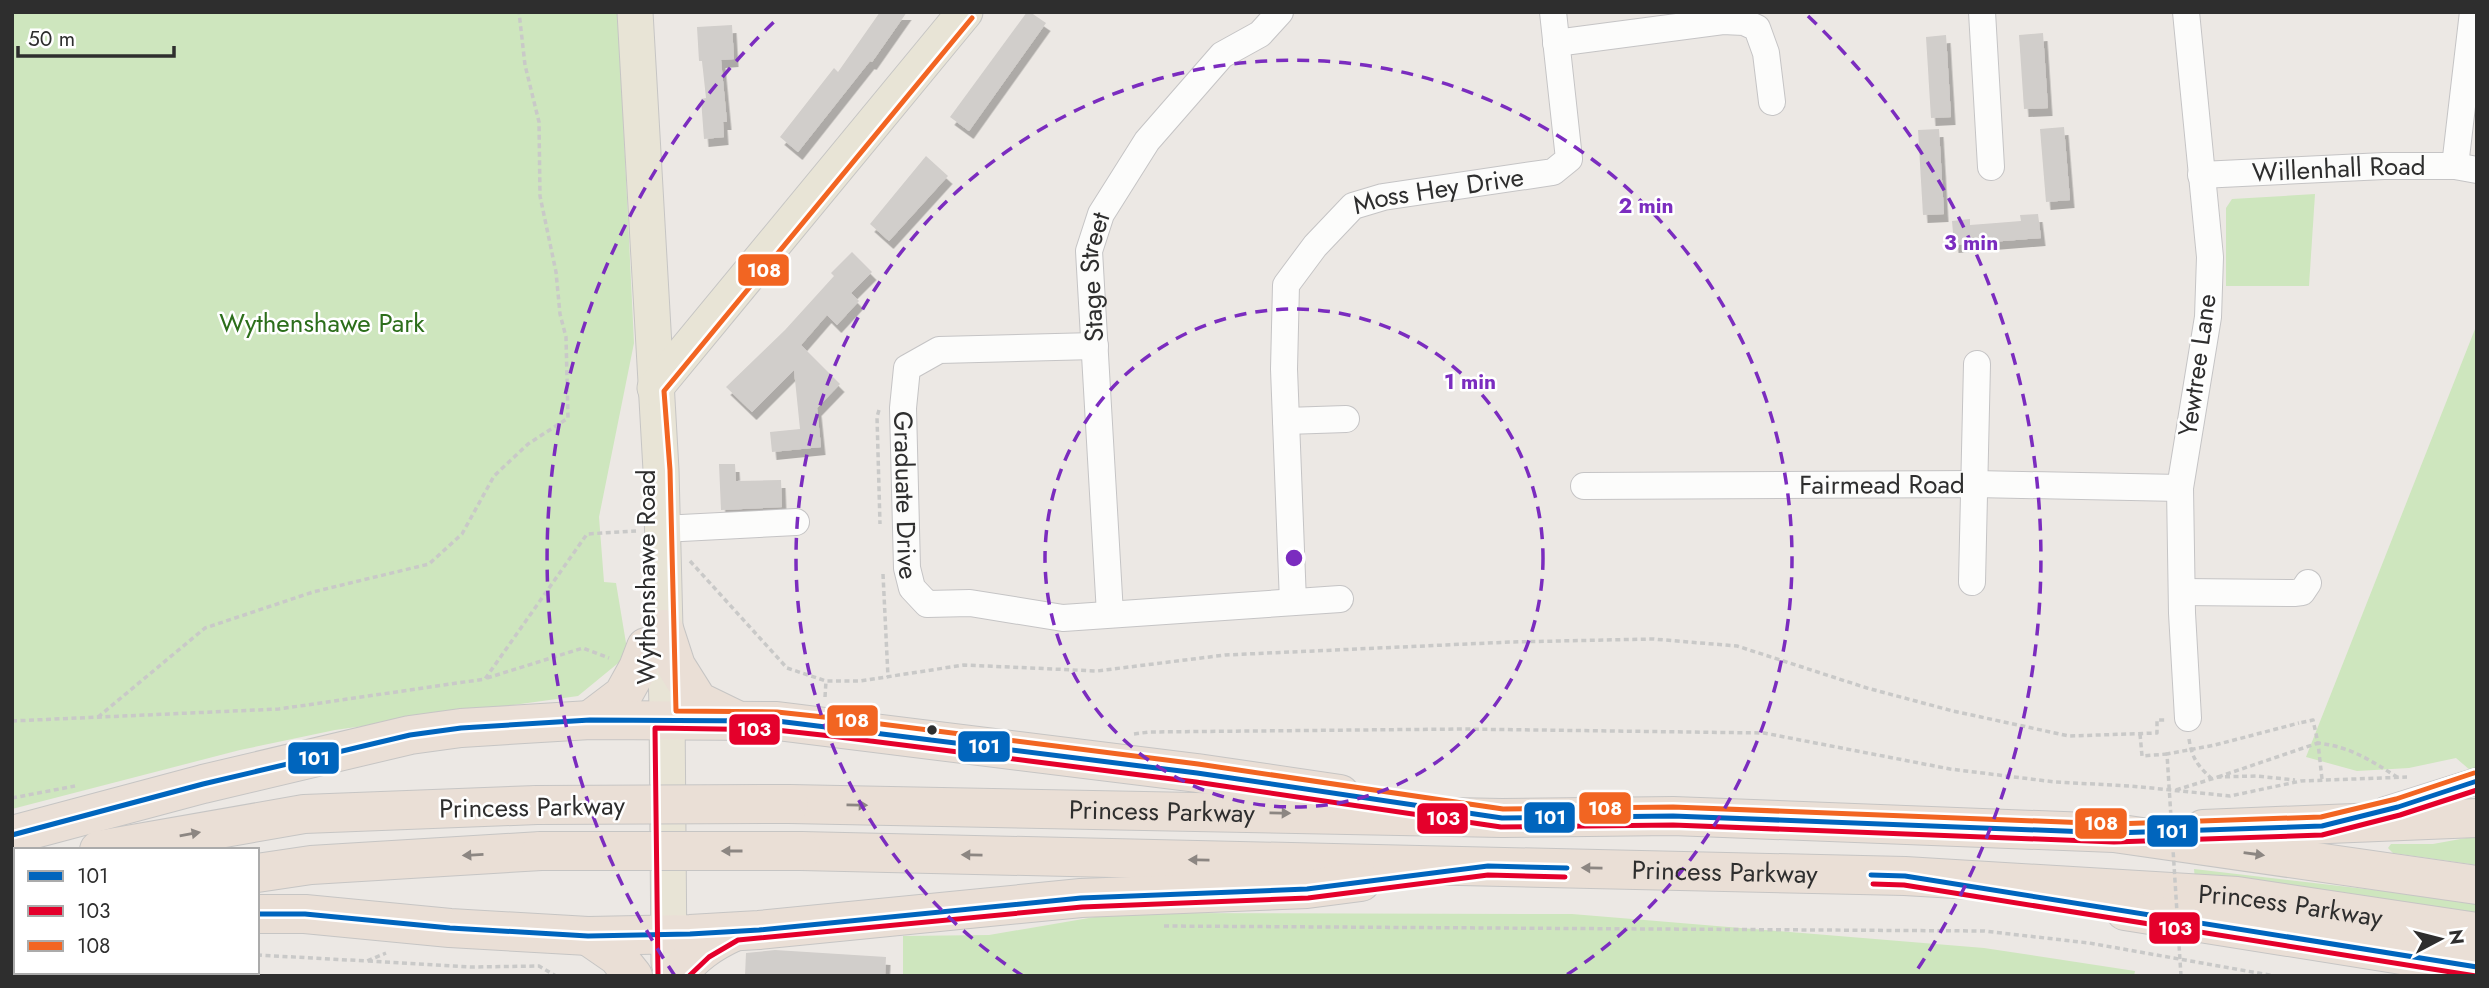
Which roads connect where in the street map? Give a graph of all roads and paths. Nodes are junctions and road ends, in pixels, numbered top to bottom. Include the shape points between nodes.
1 (519, 12) edge
2 (635, 12) edge
3 (965, 12) edge
4 (1280, 12) edge
5 (1553, 12) edge
6 (1982, 12) edge
7 (2186, 12) edge
8 (2473, 12) edge
9 (1556, 43) junction
10 (1772, 102) dead end
11 (1991, 167) dead end
12 (2466, 168) edge
13 (2201, 175) junction
14 (1095, 346) junction
15 (1976, 364) dead end
16 (655, 388) junction
17 (1346, 419) dead end
18 (1286, 421) junction
19 (1975, 484) junction
20 (1584, 486) dead end
21 (2179, 488) junction
22 (796, 522) dead end
23 (654, 530) junction
24 (1972, 582) dead end
25 (2308, 583) dead end
26 (2182, 592) junction
27 (1340, 599) dead end
28 (1293, 602) junction
29 (1110, 614) junction
30 (649, 648) junction
31 (485, 679) junction
32 (98, 716) junction
33 (2188, 718) junction
34 (590, 720) junction
35 (656, 720) junction
36 (12, 721) edge
37 (738, 721) junction
38 (2140, 734) junction
39 (1125, 735) dead end
40 (2318, 743) junction
41 (2167, 754) junction
42 (2410, 776) dead end
43 (2218, 777) junction
44 (2211, 778) junction
45 (2399, 778) junction
46 (2322, 779) junction
47 (2301, 781) junction
48 (2477, 781) edge
49 (2174, 791) junction
50 (1502, 818) junction
51 (2477, 818) edge
52 (2322, 825) junction
53 (2114, 833) junction
54 (12, 835) edge
55 (110, 848) edge
56 (1488, 866) junction
57 (259, 873) edge
58 (1905, 876) junction
59 (2477, 885) edge
60 (259, 914) edge
61 (1162, 926) dead end
62 (736, 931) junction
63 (2477, 932) edge
64 (658, 933) junction
65 (588, 936) junction
66 (390, 951) dead end
67 (259, 955) edge
68 (367, 961) junction
69 (2477, 967) edge
70 (2262, 975) edge
71 (556, 976) edge
72 (633, 976) edge
73 (649, 976) edge
74 (669, 976) edge
75 (677, 976) edge
76 (2180, 976) edge
77 (2275, 976) edge

1 - 32 path via 525,65 539,122 540,197 566,337 568,418 528,444 494,476 462,534 429,564 313,592 205,628
2 - 16 main road, Wythenshawe Road
3 - 16 main road
4 - 14 street, Stage Street via 1260,34 1222,55 1197,82 1147,141 1101,214 1089,251
5 - 9 street, Moss Hey Drive
6 - 11 street
7 - 13 street, Yewtree Lane
8 - 12 street
9 - 10 street via 1744,22 1757,28 1766,52
9 - 18 street, Moss Hey Drive via 1569,159 1553,172 1383,197 1353,206 1286,285
12 - 13 street, Willenhall Road via 2330,168
13 - 21 street, Yewtree Lane via 2210,257 2208,317
14 - 29 street, Stage Street
14 - 29 street, Graduate Drive via 939,350 907,368 903,408 907,568 912,588 927,604 970,603 1063,618
15 - 19 street
16 - 23 main road, Wythenshawe Road
17 - 18 street
18 - 28 street, Moss Hey Drive
19 - 20 street, Fairmead Road
19 - 21 street, Fairmead Road
19 - 24 street
21 - 26 street, Yewtree Lane
22 - 23 street
23 - 30 main road, Wythenshawe Road
23 - 31 path via 587,534
23 - 38 path via 787,668 826,681 860,681 964,665 1097,671 1225,655 1653,639 1737,646 1867,688 2069,736
25 - 26 street via 2302,592 2294,593
26 - 33 street, Yewtree Lane
27 - 28 street, Graduate Drive
28 - 29 street, Graduate Drive
30 - 31 path via 583,648
30 - 34 highway via 623,695
30 - 35 main road, Wythenshawe Road
30 - 37 highway via 676,666 698,701
31 - 32 path via 279,709
32 - 36 path
33 - 38 path via 2157,720 2157,733
33 - 44 path via 2192,756
34 - 35 highway
34 - 54 highway via 410,735
35 - 37 highway
35 - 64 main road, Wythenshawe Road
37 - 50 highway via 832,727 1197,773
38 - 41 path via 2142,756
39 - 49 path via 1462,729 1764,733 1950,769
40 - 41 path, bridge via 2313,720
40 - 43 path
40 - 45 path via 2358,752
40 - 46 path
41 - 76 path, bridge
42 - 45 path
43 - 44 path
43 - 47 path
44 - 49 path
45 - 46 path
46 - 47 path
47 - 49 path via 2230,796
48 - 52 street
50 - 53 highway, Princess Parkway via 1673,816
55 -> 50 highway, Princess Parkway, bridge via 304,814 537,805 789,804
51 - 52 highway
52 - 53 highway
53 -> 59 highway, Princess Parkway
56 -> 57 highway, Princess Parkway, bridge via 800,851 541,851 311,865
58 -> 56 highway, Princess Parkway
56 - 62 highway via 1307,889 1081,898
58 - 63 highway, Princess Parkway via 2237,896
58 - 69 highway
60 - 65 highway
61 - 70 path via 1984,931 2089,943
62 - 64 highway
62 - 75 highway via 695,955
64 - 65 highway
64 - 73 main road, Wythenshawe Road
64 - 74 main road, Wythenshawe Road
65 - 72 highway via 617,956
66 - 68 path
67 - 68 path
68 - 71 path via 539,966
70 - 77 path

